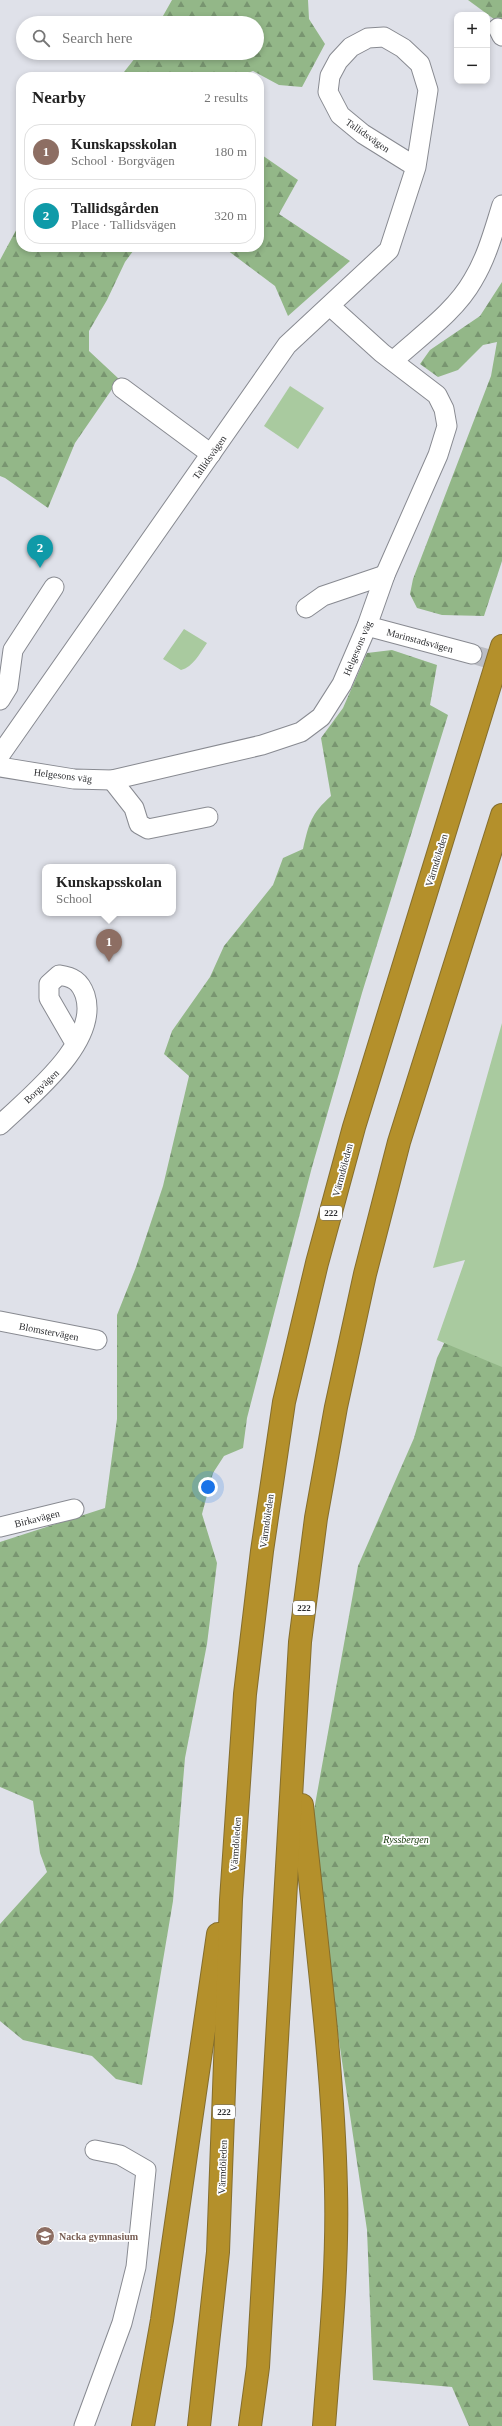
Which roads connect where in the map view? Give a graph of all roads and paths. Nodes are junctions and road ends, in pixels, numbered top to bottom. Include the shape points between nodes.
1 (416, 167) junction
2 (502, 205) edge
3 (330, 306) junction
4 (393, 361) junction
5 (122, 388) dead end
6 (211, 454) junction
7 (385, 575) junction
8 (54, 587) dead end
9 (306, 608) dead end
10 (368, 626) junction
11 (502, 646) edge
12 (472, 654) tunnel mouth
13 (0, 700) edge
14 (0, 755) edge
15 (0, 766) edge
16 (112, 780) junction
17 (502, 815) edge
18 (208, 817) dead end
19 (75, 1043) dead end
20 (0, 1125) edge
21 (0, 1321) edge
22 (97, 1340) dead end
23 (74, 1509) dead end
24 (0, 1527) edge
25 (295, 1737) junction
26 (238, 1796) junction
27 (95, 2150) dead end
28 (84, 2426) edge
29 (143, 2426) edge
30 (199, 2426) edge
31 (250, 2426) edge
32 (324, 2426) edge

1 - 1 street, Tallidsvägen via 363,134 340,115 328,92 330,76 338,61 351,47 368,38 384,37 403,48 420,64 428,90
1 - 3 street, Tallidsvägen via 388,250
2 - 4 street via 473,280 452,308
3 - 4 street, Helgesons väg
3 - 6 street, Tallidsvägen via 287,345
4 - 7 street, Helgesons väg via 437,395 444,409 447,426 438,455
5 - 6 street
6 - 14 street, Tallidsvägen
7 - 9 street via 323,596
7 - 10 street, Helgesons väg
8 - 13 street via 13,650 8,687
10 - 12 street, Marinstadsvägen
10 - 16 street, Helgesons väg via 342,684 321,717 301,732 262,745
11 - 26 highway, Värmdöleden / 222 via 354,1127 317,1263 284,1402 245,1694
15 - 16 street, Helgesons väg via 74,779
16 - 18 street via 134,808 139,824 148,829
17 - 25 highway, 222 via 399,1142 364,1282 336,1407 316,1518 300,1637
19 - 20 street, Borgvägen via 61,1066
21 - 22 street, Blomstervägen
23 - 24 street, Birkavägen
25 - 31 highway, 222 via 258,2367
25 - 32 highway via 324,2026 336,2182 334,2310
26 - 29 highway via 161,2327
26 - 30 highway, Värmdöleden / 222 via 231,1900 218,2252
27 - 28 street via 120,2155 146,2170 136,2267 122,2323

